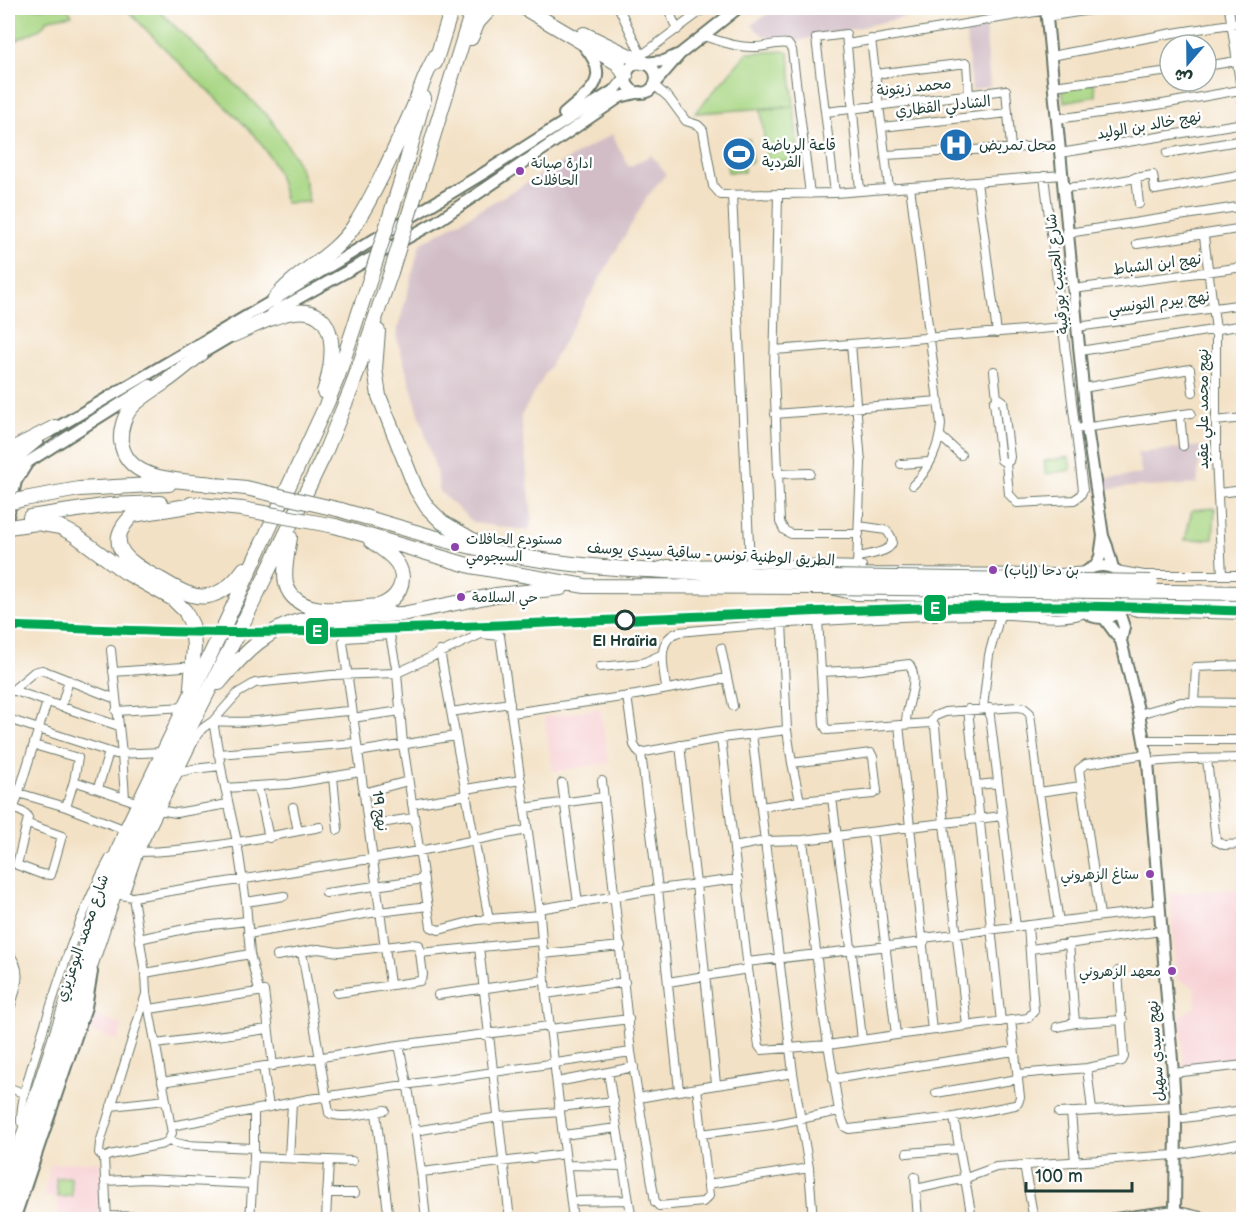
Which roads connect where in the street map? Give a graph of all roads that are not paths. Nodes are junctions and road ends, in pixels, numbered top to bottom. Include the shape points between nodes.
1 (452, 8) edge
2 (473, 8) edge
3 (491, 8) edge
4 (524, 8) edge
5 (544, 8) edge
6 (619, 8) edge
7 (668, 8) edge
8 (705, 8) edge
9 (738, 8) edge
10 (1103, 8) edge
11 (1228, 8) edge
12 (1046, 12) edge
13 (1244, 22) edge
14 (1231, 24) junction
15 (677, 30) junction
16 (703, 36) junction
17 (871, 39) junction
18 (579, 42) junction
19 (847, 44) junction
20 (437, 54) junction
21 (680, 54) junction
22 (1051, 56) junction
23 (643, 59) junction
24 (1236, 61) junction
25 (1218, 64) edge
26 (1158, 73) edge
27 (875, 74) junction
28 (626, 76) junction
29 (655, 84) junction
30 (1053, 86) junction
31 (1240, 90) junction
32 (447, 91) junction
33 (640, 92) junction
34 (969, 95) junction
35 (879, 104) junction
36 (852, 109) junction
37 (1244, 110) edge
38 (826, 112) junction
39 (1008, 113) junction
40 (1057, 119) junction
41 (1244, 123) edge
42 (882, 127) junction
43 (1191, 131) junction
44 (542, 136) junction
45 (1244, 140) edge
46 (1011, 148) junction
47 (1194, 148) junction
48 (1059, 149) junction
49 (1167, 153) dead end
50 (886, 155) junction
51 (1244, 174) edge
52 (1062, 175) junction
53 (1044, 176) junction
54 (1136, 177) junction
55 (977, 182) junction
56 (910, 187) junction
57 (889, 188) junction
58 (1063, 188) junction
59 (860, 190) junction
60 (835, 193) junction
61 (810, 194) junction
62 (732, 195) junction
63 (778, 195) junction
64 (1139, 204) dead end
65 (1244, 206) edge
66 (1244, 228) edge
67 (1068, 233) junction
68 (1205, 234) junction
69 (1137, 244) dead end
70 (1244, 267) edge
71 (1209, 271) junction
72 (1073, 289) junction
73 (383, 296) junction
74 (274, 300) junction
75 (1244, 304) edge
76 (1214, 309) junction
77 (1244, 325) edge
78 (1064, 327) junction
79 (1077, 327) junction
80 (1216, 330) junction
81 (997, 333) junction
82 (233, 335) junction
83 (931, 338) junction
84 (851, 344) junction
85 (775, 350) junction
86 (1080, 351) junction
87 (201, 354) junction
88 (994, 371) dead end
89 (1083, 388) junction
90 (1193, 392) dead end
91 (939, 401) junction
92 (857, 408) junction
93 (1191, 413) dead end
94 (775, 414) junction
95 (1179, 414) junction
96 (1244, 418) edge
97 (1215, 421) junction
98 (56, 427) junction
99 (1087, 428) junction
100 (1075, 429) junction
101 (940, 436) junction
102 (308, 444) junction
103 (1183, 446) dead end
104 (8, 451) edge
105 (961, 455) dead end
106 (929, 462) junction
107 (901, 464) dead end
108 (810, 473) dead end
109 (777, 474) junction
110 (8, 476) edge
111 (213, 484) junction
112 (913, 485) dead end
113 (1244, 490) edge
114 (1218, 493) junction
115 (8, 502) edge
116 (200, 504) junction
117 (10, 522) edge
118 (292, 524) junction
119 (859, 530) junction
120 (362, 534) junction
121 (1103, 536) junction
122 (261, 545) junction
123 (500, 553) junction
124 (857, 562) junction
125 (750, 563) junction
126 (1092, 569) junction
127 (1114, 569) junction
128 (651, 570) junction
129 (904, 571) junction
130 (1222, 574) junction
131 (1244, 575) edge
132 (826, 582) junction
133 (1244, 584) edge
134 (585, 586) junction
135 (1244, 593) edge
136 (1244, 601) edge
137 (1078, 602) junction
138 (1123, 607) junction
139 (1086, 612) junction
140 (1000, 615) junction
141 (1244, 615) edge
142 (1104, 618) junction
143 (818, 620) junction
144 (782, 622) junction
145 (1121, 641) junction
146 (721, 648) dead end
147 (111, 650) dead end
148 (440, 651) junction
149 (663, 654) junction
150 (1244, 665) edge
151 (183, 667) dead end
152 (600, 667) dead end
153 (113, 672) junction
154 (821, 672) junction
155 (397, 673) junction
156 (348, 675) junction
157 (727, 678) junction
158 (69, 681) junction
159 (666, 688) junction
160 (10, 692) edge
161 (627, 696) junction
162 (116, 699) junction
163 (47, 702) junction
164 (193, 703) junction
165 (510, 703) junction
166 (1194, 703) junction
167 (1244, 703) edge
168 (733, 706) dead end
169 (61, 707) junction
170 (986, 708) junction
171 (968, 709) junction
172 (116, 711) junction
173 (401, 711) junction
174 (451, 711) junction
175 (512, 713) junction
176 (1138, 714) junction
177 (352, 715) junction
178 (8, 719) edge
179 (213, 721) junction
180 (930, 723) junction
181 (902, 724) junction
182 (119, 726) junction
183 (39, 729) junction
184 (788, 730) junction
185 (752, 734) junction
186 (455, 736) junction
187 (721, 738) junction
188 (1144, 740) junction
189 (1244, 740) edge
190 (83, 744) junction
191 (403, 744) junction
192 (34, 745) junction
193 (680, 745) junction
194 (356, 747) junction
195 (109, 752) junction
196 (163, 752) junction
197 (641, 753) junction
198 (122, 754) junction
199 (218, 754) junction
200 (78, 758) junction
201 (1147, 758) junction
202 (1244, 758) edge
203 (1207, 759) junction
204 (792, 763) junction
205 (221, 766) junction
206 (180, 772) junction
207 (360, 772) junction
208 (333, 777) junction
209 (74, 780) junction
210 (521, 780) junction
211 (408, 781) junction
212 (8, 782) edge
213 (602, 782) dead end
214 (562, 783) dead end
215 (997, 783) junction
216 (977, 785) junction
217 (258, 786) junction
218 (1081, 786) junction
219 (8, 788) edge
220 (225, 788) junction
221 (98, 789) junction
222 (19, 792) junction
223 (466, 792) junction
224 (1039, 792) junction
225 (363, 793) junction
226 (604, 797) junction
227 (125, 798) junction
228 (832, 798) junction
229 (800, 801) junction
230 (139, 803) junction
231 (565, 803) junction
232 (228, 804) junction
233 (412, 804) junction
234 (11, 807) edge
235 (66, 807) junction
236 (293, 807) dead end
237 (761, 807) junction
238 (525, 808) junction
239 (159, 810) junction
240 (1002, 816) junction
241 (413, 818) junction
242 (980, 819) junction
243 (28, 824) junction
244 (944, 824) junction
245 (368, 825) junction
246 (320, 827) dead end
247 (910, 828) junction
248 (338, 830) dead end
249 (527, 830) junction
250 (126, 831) junction
251 (298, 831) junction
252 (872, 833) junction
253 (837, 836) junction
254 (269, 838) junction
255 (475, 840) junction
256 (803, 840) junction
257 (765, 841) junction
258 (237, 842) junction
259 (1244, 844) edge
260 (734, 848) junction
261 (419, 851) junction
262 (139, 852) junction
263 (374, 859) junction
264 (242, 879) junction
265 (424, 879) junction
266 (738, 879) junction
267 (696, 884) junction
268 (376, 886) junction
269 (658, 889) junction
270 (326, 893) dead end
271 (119, 894) junction
272 (284, 896) dead end
273 (133, 897) junction
274 (615, 898) junction
275 (246, 902) junction
276 (578, 903) junction
277 (428, 906) junction
278 (1160, 909) junction
279 (539, 912) junction
280 (380, 913) junction
281 (1100, 915) junction
282 (489, 920) junction
283 (247, 921) junction
284 (1059, 922) junction
285 (1028, 926) junction
286 (1016, 927) junction
287 (991, 930) junction
288 (1161, 931) junction
289 (248, 934) junction
290 (958, 934) junction
291 (139, 939) junction
292 (923, 940) junction
293 (542, 941) junction
294 (1070, 943) junction
295 (621, 946) junction
296 (385, 947) junction
297 (479, 947) junction
298 (886, 947) junction
299 (1031, 949) junction
300 (302, 952) junction
301 (852, 952) junction
302 (8, 953) edge
303 (420, 953) junction
304 (250, 954) junction
305 (543, 954) junction
306 (277, 956) dead end
307 (815, 956) junction
308 (780, 958) junction
309 (748, 966) junction
310 (78, 967) junction
311 (1118, 971) dead end
312 (145, 973) junction
313 (706, 976) junction
314 (544, 980) junction
315 (625, 982) junction
316 (668, 982) junction
317 (390, 984) junction
318 (485, 989) junction
319 (259, 991) junction
320 (146, 993) junction
321 (338, 993) dead end
322 (546, 994) junction
323 (438, 995) dead end
324 (150, 1009) junction
325 (8, 1015) edge
326 (628, 1019) junction
327 (1011, 1020) junction
328 (1123, 1020) junction
329 (1001, 1022) junction
330 (1075, 1023) junction
331 (967, 1025) junction
332 (549, 1027) junction
333 (1057, 1027) dead end
334 (268, 1029) junction
335 (932, 1030) junction
336 (490, 1032) junction
337 (896, 1035) junction
338 (862, 1040) junction
339 (156, 1044) junction
340 (399, 1045) junction
341 (828, 1046) junction
342 (790, 1049) junction
343 (1014, 1051) junction
344 (631, 1052) junction
345 (318, 1057) junction
346 (554, 1063) junction
347 (273, 1065) junction
348 (1244, 1065) edge
349 (263, 1067) junction
350 (634, 1067) junction
351 (1087, 1068) junction
352 (608, 1072) junction
353 (493, 1073) junction
354 (793, 1073) junction
355 (1173, 1073) junction
356 (1018, 1077) junction
357 (833, 1079) junction
358 (162, 1082) junction
359 (556, 1082) junction
360 (716, 1084) junction
361 (408, 1085) junction
362 (8, 1087) edge
363 (697, 1088) junction
364 (679, 1090) junction
365 (936, 1093) dead end
366 (25, 1094) junction
367 (326, 1096) junction
368 (639, 1098) junction
369 (166, 1101) junction
370 (614, 1101) junction
371 (292, 1102) junction
372 (111, 1106) junction
373 (1175, 1106) junction
374 (269, 1107) junction
375 (385, 1110) dead end
376 (559, 1110) junction
377 (1092, 1110) junction
378 (1244, 1110) edge
379 (839, 1111) junction
380 (254, 1112) junction
381 (1071, 1112) junction
382 (376, 1113) junction
383 (1059, 1113) dead end
384 (499, 1117) junction
385 (954, 1117) junction
386 (801, 1119) junction
387 (1176, 1119) junction
388 (21, 1122) junction
389 (171, 1126) junction
390 (617, 1128) junction
391 (415, 1131) junction
392 (701, 1134) junction
393 (563, 1135) junction
394 (168, 1141) junction
395 (1244, 1143) edge
396 (254, 1148) junction
397 (959, 1149) junction
398 (907, 1153) dead end
399 (565, 1154) junction
400 (1175, 1155) junction
401 (254, 1157) junction
402 (104, 1158) junction
403 (289, 1158) junction
404 (329, 1160) junction
405 (352, 1161) dead end
406 (504, 1162) junction
407 (1075, 1162) junction
408 (8, 1163) edge
409 (567, 1165) junction
410 (623, 1166) junction
411 (1024, 1166) junction
412 (808, 1167) junction
413 (422, 1172) junction
414 (915, 1177) dead end
415 (966, 1178) junction
416 (105, 1181) junction
417 (252, 1184) junction
418 (708, 1184) junction
419 (916, 1189) junction
420 (14, 1192) edge
421 (327, 1193) junction
422 (355, 1193) dead end
423 (628, 1200) junction
424 (571, 1201) junction
425 (1175, 1211) junction
426 (8, 1215) edge
427 (1193, 1217) edge
428 (107, 1218) edge
429 (250, 1219) edge
430 (14, 1220) edge
431 (25, 1220) edge
432 (326, 1220) edge
433 (389, 1220) edge
434 (426, 1220) edge
435 (510, 1220) edge
436 (573, 1220) edge
437 (629, 1220) edge
438 (813, 1220) edge
439 (918, 1220) edge
440 (972, 1220) edge
441 (1034, 1220) edge
442 (1108, 1220) edge
443 (1214, 1220) edge

1 - 20 highway
2 - 32 highway
3 - 32 highway via 478,22
4 - 18 highway
5 - 23 highway via 582,33
6 - 23 street
7 - 15 street
8 - 15 street
9 - 16 main road
10 - 12 street
11 - 14 street
12 - 17 street
12 - 22 main road, شارع الحبيب بورقيبة
13 - 14 street
14 - 22 street
14 - 24 street
15 - 23 street
16 - 21 main road
16 - 61 street via 744,47 788,44 792,50
17 - 19 street
17 - 27 street
18 - 28 highway via 617,63
18 - 44 main road via 595,61 595,86
19 - 36 street
19 - 38 street via 846,34 816,38
20 - 74 highway via 354,225 340,244 282,289
20 - 102 highway, bridge via 374,270 338,376
21 - 23 main road via 664,61
21 - 29 main road
22 - 30 main road, شارع الحبيب بورقيبة
23 - 28 main road
23 - 29 main road via 654,70
24 - 25 street
24 - 31 street
26 - 30 street
27 - 34 street via 967,63
27 - 35 street
28 - 33 main road via 631,89
28 - 44 main road via 616,89
29 - 33 main road
29 - 62 street via 686,121 703,130 713,186 721,195
30 - 40 main road, شارع الحبيب بورقيبة
31 - 37 street
31 - 40 street
32 - 73 highway, bridge
33 - 82 main road via 620,97 436,222
34 - 35 street, محمد زيتونة
34 - 39 street, محمد زيتونة via 1006,90
35 - 36 street, محمد زيتونة
35 - 42 street
36 - 38 street, محمد زيتونة
36 - 59 street
38 - 60 street
39 - 42 street, الشادلي القطاري
39 - 46 street
40 - 48 main road, شارع الحبيب بورقيبة
41 - 43 street, نهج خالد بن الوليد
42 - 50 street
43 - 47 street
43 - 48 street, نهج خالد بن الوليد
44 - 74 main road
45 - 47 street
46 - 48 street, نهج خالد بن الوليد
46 - 50 street, نهج خالد بن الوليد
47 - 49 street
48 - 52 main road, شارع الحبيب بورقيبة
50 - 57 street
51 - 54 street via 1155,190 1153,175
52 - 53 street
52 - 58 main road, شارع الحبيب بورقيبة
53 - 55 street
53 - 78 street
54 - 58 street
54 - 64 street
55 - 56 street
55 - 81 street
56 - 57 street
56 - 83 street
57 - 59 street
58 - 67 main road, شارع الحبيب بورقيبة
59 - 60 street
60 - 61 street
61 - 63 street
62 - 63 street
62 - 125 street
63 - 85 street
65 - 67 street
66 - 68 street
67 - 72 main road, شارع الحبيب بورقيبة
68 - 69 street
68 - 71 street, نهج محمد علي عقيد
70 - 71 street, نهج ابن الشباط
71 - 72 street, نهج ابن الشباط
71 - 76 street, نهج محمد علي عقيد
72 - 79 main road, شارع الحبيب بورقيبة
73 - 118 highway via 352,387
73 - 123 highway via 375,360 377,387 416,489 442,522
74 - 98 main road
75 - 76 street, نهج بيرم التونسي
76 - 79 street, نهج بيرم التونسي
76 - 80 street, نهج محمد علي عقيد
77 - 80 street
78 - 81 street
78 - 100 street
79 - 86 main road, شارع الحبيب بورقيبة
80 - 86 street
80 - 97 street, نهج محمد علي عقيد
81 - 83 street
82 - 87 main road
82 - 102 highway via 296,311 307,311 326,324 332,348 329,371
83 - 84 street
83 - 91 street
84 - 85 street
84 - 92 street
85 - 94 street
86 - 89 main road, شارع الحبيب بورقيبة
87 - 111 highway via 130,409 122,427 122,445 128,460 141,471
87 - 117 main road via 34,457 16,481
88 - 100 street via 997,398 1003,403 1010,459 1006,463 1009,494 1017,503 1076,499 1083,490
89 - 90 street via 1190,369
89 - 99 main road, شارع الحبيب بورقيبة
91 - 92 street
91 - 101 street
92 - 94 street
92 - 119 street via 861,462
93 - 95 street
94 - 109 street
95 - 99 street
95 - 103 street
96 - 97 street
97 - 114 street, نهج محمد علي عقيد
98 - 104 highway
98 - 110 main road via 21,455
99 - 100 street
99 - 121 main road, شارع الحبيب بورقيبة
101 - 105 street
101 - 106 street
102 - 122 highway
106 - 107 street
106 - 112 street
108 - 109 street
109 - 119 street via 780,522 787,533
111 - 115 highway, الطريق الوطنية تونس - ساقية سيدي يوسف, bridge via 111,486
111 - 123 highway, الطريق الوطنية تونس - ساقية سيدي يوسف, bridge via 341,510
113 - 114 street
114 - 130 street, نهج محمد علي عقيد
116 - 117 highway, الطريق الوطنية تونس - ساقية سيدي يوسف via 110,505
116 - 120 highway, الطريق الوطنية تونس - ساقية سيدي يوسف, bridge
116 - 122 highway via 133,515 120,532 123,555 175,588 199,597 221,592 231,584
117 - 164 highway via 60,527 125,572 173,599 192,625
118 - 120 highway via 286,584 296,600 312,608 379,606 395,597 402,580 397,563
118 - 164 highway
119 - 124 street
119 - 124 street via 886,530 892,542 883,552
120 - 134 highway, الطريق الوطنية تونس - ساقية سيدي يوسف via 471,566
121 - 126 main road, شارع الحبيب بورقيبة via 1100,557
121 - 127 main road, شارع الحبيب بورقيبة
122 - 164 highway
123 - 128 highway, الطريق الوطنية تونس - ساقية سيدي يوسف
124 - 125 street
124 - 129 street via 896,566
125 - 128 street via 662,564
126 - 127 main road
126 - 129 street via 1061,573
126 - 137 main road via 1077,584
127 - 130 street via 1144,575
127 - 138 main road via 1127,585
128 - 132 highway, الطريق الوطنية تونس - ساقية سيدي يوسف
129 - 132 street via 857,570
130 - 131 street
132 - 133 highway, الطريق الوطنية تونس - ساقية سيدي يوسف, bridge
132 - 134 highway, الطريق الوطنية تونس - ساقية سيدي يوسف
132 - 135 highway, الطريق الوطنية تونس - ساقية سيدي يوسف, bridge
132 - 137 street via 857,596 1064,598
134 - 164 highway via 496,595 402,615 294,621 238,661
136 - 138 street via 1137,600
137 - 139 main road
138 - 141 street via 1137,612
138 - 142 main road
138 - 145 main road, نهج سيدي سهيل
139 - 140 street via 1074,617
139 - 142 main road
140 - 143 street
140 - 170 street via 989,655
142 - 145 main road, نهج سيدي سهيل
143 - 144 street
143 - 154 street
144 - 149 street via 679,632 668,639
144 - 184 street
145 - 176 main road, نهج سيدي سهيل
146 - 157 street
147 - 153 street
148 - 155 street
148 - 165 street via 481,634 500,636
148 - 174 street
149 - 152 street via 643,663
149 - 159 street
150 - 166 street via 1196,667
151 - 153 street
153 - 162 street
154 - 181 street via 827,730
154 - 181 street via 909,664 913,684
155 - 156 street
155 - 156 street, نهج 19 via 390,635 346,638 343,642
155 - 173 street
156 - 177 street, نهج 19
156 - 179 street via 255,683 238,693
157 - 159 street
157 - 168 street
158 - 160 street via 38,670
158 - 162 street
158 - 169 street
159 - 161 street
160 - 163 street
161 - 175 street
161 - 197 street via 634,746
162 - 172 street
163 - 169 street
163 - 183 street
164 - 172 street
164 - 196 highway, شارع محمد البوعزيزي
164 - 271 highway, شارع محمد البوعزيزي via 146,814
165 - 174 street
165 - 175 street
166 - 167 street
166 - 176 street via 1175,703
169 - 182 street
170 - 171 street
170 - 215 street
170 - 224 street via 1021,707 1029,713
171 - 180 street via 939,713
171 - 216 street
172 - 182 street
173 - 177 street
173 - 191 street
174 - 186 street
175 - 210 street
176 - 188 main road, نهج سيدي سهيل
177 - 179 street via 322,712 235,723
177 - 194 street, نهج 19
178 - 183 street
179 - 199 street
179 - 206 street via 197,735
180 - 181 street
180 - 244 street via 937,733
181 - 247 street
182 - 198 street
183 - 190 street
183 - 192 street
184 - 185 street
184 - 204 street
185 - 187 street
185 - 237 street
186 - 191 street
186 - 223 street
187 - 193 street
187 - 260 street
188 - 189 street
188 - 201 main road, نهج سيدي سهيل
190 - 195 street
190 - 200 street
191 - 194 street
191 - 211 street
192 - 200 street
192 - 222 street
193 - 197 street
193 - 267 street
194 - 199 street
194 - 207 street, نهج 19
195 - 198 street
195 - 221 street
196 - 198 street
196 - 230 highway, شارع محمد البوعزيزي
197 - 269 street
198 - 227 street
199 - 205 street
200 - 209 street
201 - 203 street
201 - 218 street via 1086,764 1079,769
201 - 278 main road, نهج سيدي سهيل
202 - 203 street
203 - 259 street via 1216,841 1220,845
204 - 228 street via 871,753 877,791
204 - 229 street
205 - 206 street
205 - 220 street
206 - 239 street
207 - 208 street
207 - 225 street, نهج 19
208 - 217 street
208 - 248 street
209 - 221 street
209 - 235 street
210 - 223 street
210 - 238 street
211 - 225 street
211 - 233 street
212 - 219 street
213 - 226 street
214 - 231 street
215 - 216 street
215 - 240 street
216 - 242 street
217 - 220 street
217 - 254 street
218 - 224 street
218 - 281 street
219 - 222 street
220 - 232 street
221 - 227 street
222 - 234 street
222 - 235 street
223 - 233 street
223 - 255 street
224 - 284 street
225 - 245 street, نهج 19
226 - 231 street
226 - 274 street
227 - 230 street
228 - 229 street
228 - 253 street
229 - 237 street
230 - 250 highway, شارع محمد البوعزيزي
231 - 238 street
231 - 276 street
232 - 239 street via 176,813
232 - 258 street
233 - 241 street
234 - 243 street via 28,816
235 - 250 street
236 - 251 street
237 - 257 street
238 - 249 street
239 - 262 street
240 - 242 street
240 - 286 street
241 - 245 street
241 - 261 street
242 - 244 street
242 - 287 street
243 - 243 street via 62,836 51,875 17,865
244 - 247 street
244 - 290 street
245 - 263 street, نهج 19
246 - 251 street
247 - 252 street
247 - 292 street
249 - 255 street
249 - 279 street
250 - 310 highway, شارع محمد البوعزيزي
250 - 366 street via 98,880 76,933
251 - 254 street
252 - 253 street
252 - 298 street
253 - 256 street
253 - 301 street
254 - 258 street
255 - 261 street
255 - 282 street
256 - 257 street
256 - 307 street
257 - 260 street
257 - 308 street
258 - 262 street
258 - 264 street
260 - 266 street
261 - 263 street
261 - 265 street
262 - 271 street
263 - 264 street
263 - 268 street, نهج 19
264 - 273 street
264 - 275 street
265 - 268 street
265 - 277 street
266 - 267 street
266 - 309 street
267 - 269 street
267 - 313 street
268 - 270 street
268 - 280 street, نهج 19
269 - 274 street
269 - 316 street
271 - 273 street
271 - 420 highway, شارع محمد البوعزيزي via 92,959
272 - 275 street
273 - 291 street
274 - 276 street
274 - 295 street
275 - 283 street
276 - 279 street
277 - 280 street
277 - 282 street via 431,927 436,930
278 - 281 street
278 - 288 main road, نهج سيدي سهيل
279 - 282 street
279 - 293 street
280 - 289 street
280 - 296 street, نهج 19
281 - 284 street
283 - 289 street
283 - 291 street
284 - 285 street
285 - 286 street
285 - 299 street
286 - 287 street
287 - 290 street
287 - 329 street
288 - 294 street
288 - 355 main road, نهج سيدي سهيل
289 - 304 street
290 - 292 street
290 - 331 street
291 - 312 street
292 - 298 street
292 - 335 street
293 - 297 street
293 - 305 street
294 - 299 street
294 - 330 street
295 - 305 street
295 - 315 street
296 - 300 street
296 - 303 street via 417,944
296 - 317 street, نهج 19
297 - 303 street
297 - 318 street
298 - 301 street
298 - 337 street
299 - 327 street via 1034,1011 1028,1018
300 - 306 street
300 - 345 street
301 - 307 street
301 - 338 street
302 - 325 street via 19,972
303 - 317 street via 422,979
304 - 312 street
304 - 319 street
305 - 314 street
307 - 308 street
307 - 341 street
308 - 309 street
308 - 342 street
309 - 313 street
309 - 342 street via 761,1049
310 - 388 main road via 67,988
310 - 420 highway, شارع محمد البوعزيزي
311 - 328 street
312 - 320 street
313 - 316 street
313 - 360 street
314 - 318 street
314 - 322 street
315 - 322 street
315 - 326 street
316 - 364 street
317 - 321 street
318 - 323 street
318 - 336 street
319 - 324 street
319 - 334 street via 266,993
320 - 324 street
320 - 372 street
322 - 332 street
324 - 339 street
326 - 332 street
326 - 344 street
327 - 329 street
327 - 343 street
328 - 330 street
328 - 351 street via 1122,1061
329 - 331 street
330 - 333 street
331 - 335 street
332 - 336 street
332 - 346 street
334 - 339 street
334 - 347 street
335 - 337 street
336 - 340 street
336 - 353 street
337 - 338 street
338 - 341 street
339 - 358 street
340 - 345 street
340 - 361 street
341 - 342 street
341 - 357 street
342 - 354 street
343 - 356 street
343 - 357 street
344 - 346 street
344 - 350 street
345 - 347 street
345 - 367 street
346 - 353 street
346 - 359 street
347 - 349 street
348 - 355 street
349 - 358 street
349 - 374 street
350 - 352 street
350 - 368 street
351 - 356 street
351 - 377 street
352 - 359 street
352 - 370 street
353 - 361 street
353 - 384 street
354 - 360 street
354 - 386 street
355 - 373 main road, نهج سيدي سهيل
356 - 365 street
356 - 385 street via 1020,1100 1015,1105
357 - 379 street
358 - 369 street
359 - 376 street
360 - 363 street
361 - 367 street
361 - 391 street
362 - 366 street
363 - 364 street
363 - 392 street
364 - 368 street
366 - 388 street
367 - 371 street
367 - 382 street via 333,1116
368 - 418 street via 656,1205 703,1202 709,1196
369 - 372 street
369 - 389 street
370 - 376 street
370 - 390 street
371 - 374 street
371 - 403 street
372 - 402 street via 99,1148
373 - 377 street
373 - 387 main road, نهج سيدي سهيل
374 - 380 street
375 - 382 street
376 - 384 street
376 - 393 street
377 - 381 street
378 - 387 street
379 - 385 street via 843,1125 849,1129
379 - 386 street
380 - 389 street
380 - 396 street
381 - 383 street
381 - 407 street
382 - 433 street
384 - 391 street
384 - 406 street
385 - 397 street
386 - 392 street
386 - 412 street
387 - 400 main road, نهج سيدي سهيل
388 - 408 main road
389 - 394 street
390 - 393 street
390 - 410 street
391 - 413 street
392 - 418 street
393 - 399 street
394 - 396 street
394 - 402 street
395 - 400 street
396 - 401 street
397 - 398 street
397 - 415 street
399 - 406 street
399 - 409 street
400 - 407 street
400 - 425 main road, نهج سيدي سهيل
401 - 403 street
401 - 417 street
402 - 416 street
403 - 404 street
404 - 405 street
404 - 421 street
406 - 413 street
406 - 435 street
407 - 411 street
409 - 410 street
409 - 424 street
410 - 423 street
411 - 415 street via 996,1167
411 - 441 street
412 - 418 street
412 - 438 street
413 - 434 street
414 - 419 street
415 - 419 street
415 - 440 street
416 - 417 street
416 - 428 street
417 - 429 street
419 - 439 street
420 - 426 highway
420 - 430 main road
420 - 431 main road
421 - 422 street
421 - 432 street
423 - 424 street
423 - 437 street
424 - 436 street
425 - 427 street
425 - 442 main road
427 - 443 street
428 - 429 street

